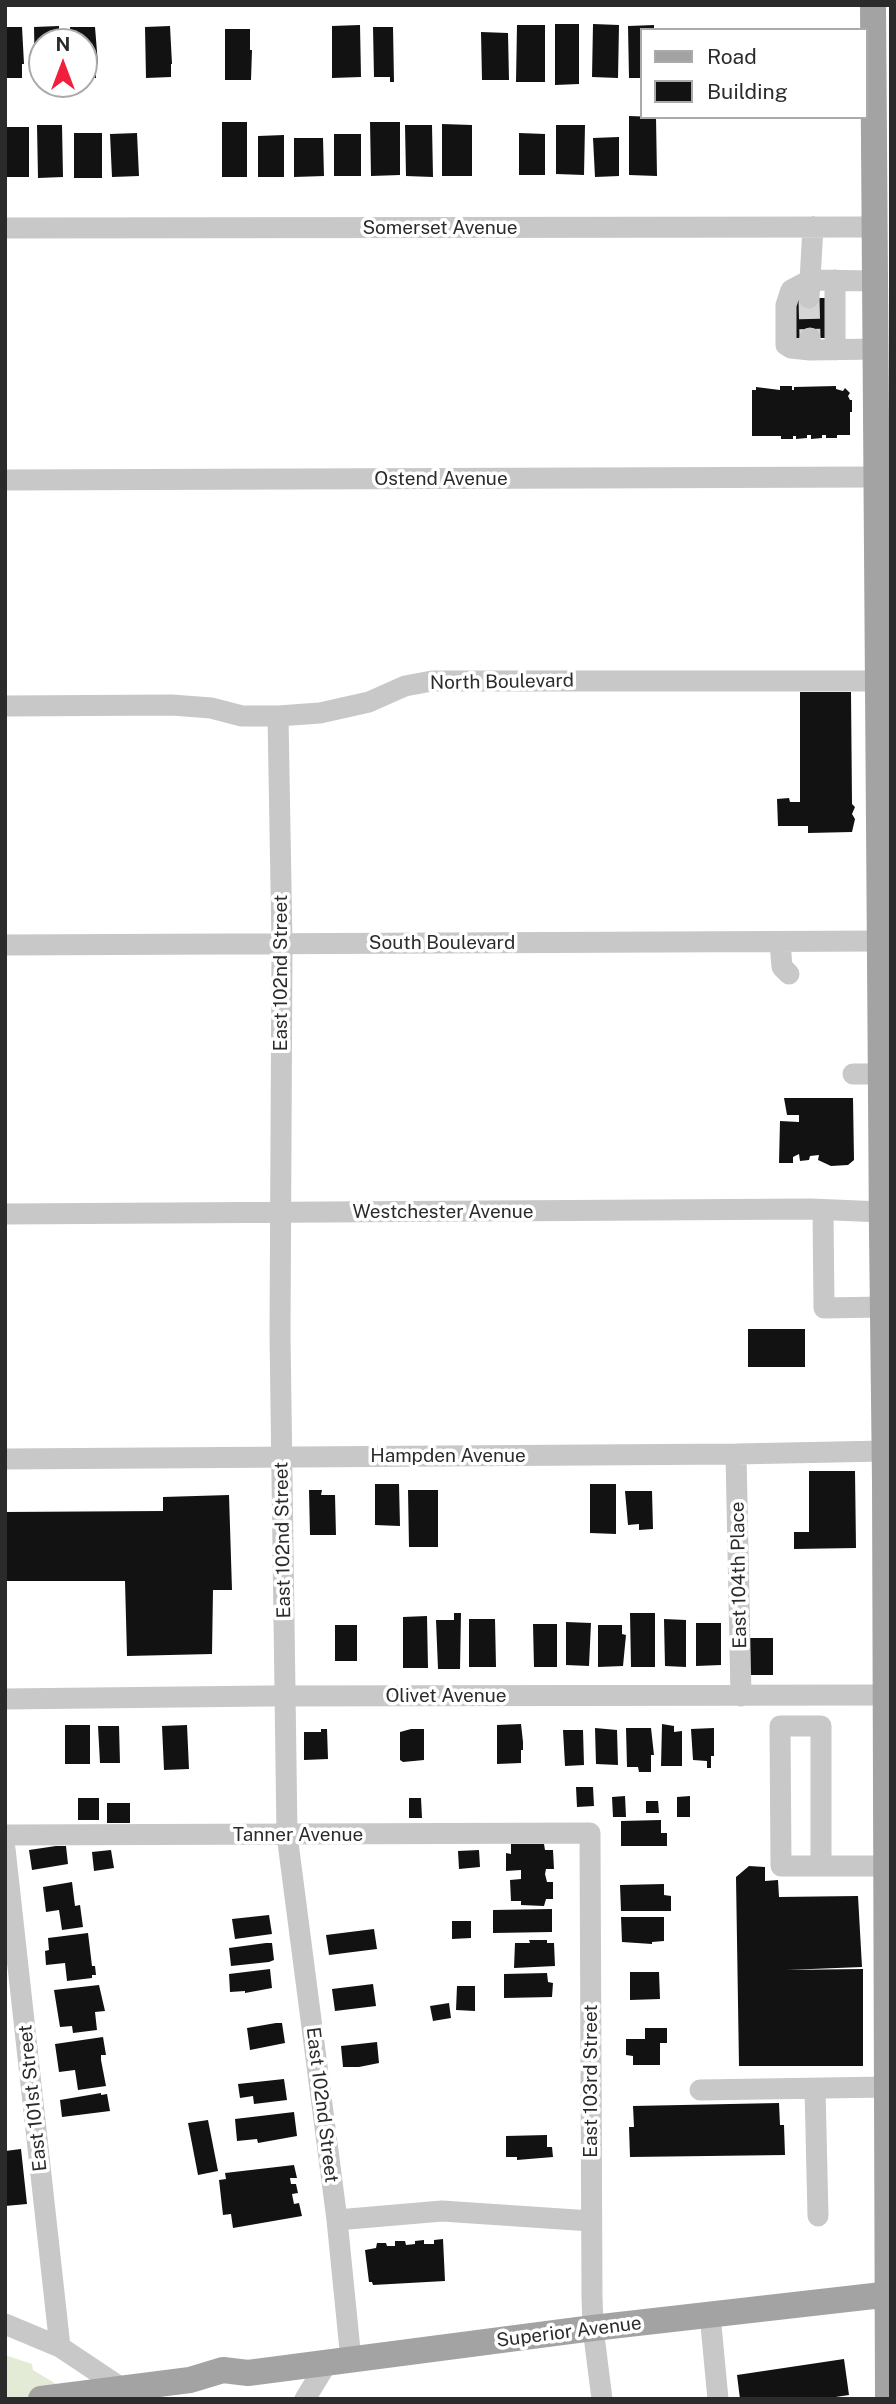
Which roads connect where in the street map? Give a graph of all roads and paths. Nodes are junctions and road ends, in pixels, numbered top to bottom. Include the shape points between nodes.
1 (873, 5) edge
2 (883, 176) edge
3 (875, 227) junction
4 (5, 228) edge
5 (813, 228) junction
6 (835, 280) junction
7 (876, 281) junction
8 (809, 289) junction
9 (877, 349) junction
10 (835, 350) junction
11 (876, 477) junction
12 (5, 480) edge
13 (884, 504) edge
14 (878, 681) junction
15 (5, 706) edge
16 (278, 716) junction
17 (885, 825) edge
18 (880, 941) junction
19 (780, 942) junction
20 (282, 944) junction
21 (5, 945) edge
22 (789, 974) dead end
23 (884, 1069) edge
24 (853, 1074) dead end
25 (823, 1210) junction
26 (881, 1212) junction
27 (279, 1213) junction
28 (5, 1214) edge
29 (882, 1307) junction
30 (888, 1450) edge
31 (736, 1454) junction
32 (282, 1457) junction
33 (5, 1459) edge
34 (887, 1686) edge
35 (798, 1695) junction
36 (285, 1696) junction
37 (741, 1696) junction
38 (5, 1699) edge
39 (798, 1726) junction
40 (888, 1788) edge
41 (590, 1833) joint
42 (5, 1835) edge
43 (287, 1835) junction
44 (5, 1849) edge
45 (821, 1867) junction
46 (886, 1867) junction
47 (889, 1984) edge
48 (887, 2087) junction
49 (815, 2089) junction
50 (701, 2090) dead end
51 (889, 2120) edge
52 (889, 2164) edge
53 (818, 2216) dead end
54 (337, 2220) junction
55 (592, 2221) junction
56 (889, 2294) edge
57 (710, 2315) junction
58 (5, 2324) edge
59 (593, 2328) junction
60 (60, 2347) junction
61 (339, 2361) junction
62 (130, 2394) edge
63 (41, 2399) edge
64 (305, 2399) edge
65 (602, 2399) edge
66 (718, 2399) edge
67 (888, 2399) edge

1 - 2 main road
2 - 3 main road
3 - 5 street, Somerset Avenue
3 - 7 main road
4 - 5 street, Somerset Avenue
5 - 8 street
6 - 7 street
6 - 8 street
6 - 10 street
7 - 9 main road
8 - 10 street via 798,284 787,296 787,347 810,344
9 - 10 street
9 - 11 main road
11 - 12 street, Ostend Avenue
11 - 13 main road
13 - 14 main road
14 - 16 street, North Boulevard via 432,681 405,686 369,702
14 - 17 main road
15 - 16 street, North Boulevard via 173,705 242,716
16 - 20 street, East 102nd Street
17 - 18 main road
18 - 19 street, South Boulevard
18 - 23 main road
19 - 20 street, South Boulevard
19 - 22 street via 782,968
20 - 21 street, South Boulevard
20 - 27 street, East 102nd Street
23 - 24 street
23 - 26 main road
25 - 26 street, Westchester Avenue
25 - 27 street, Westchester Avenue
25 - 29 street via 824,1308
26 - 29 main road
27 - 28 street, Westchester Avenue
27 - 32 street, East 102nd Street
29 - 30 main road
30 - 31 street, Hampden Avenue
30 - 34 main road
31 - 32 street, Hampden Avenue
31 - 37 street, East 104th Place
32 - 33 street, Hampden Avenue
32 - 36 street, East 102nd Street
34 - 35 street, Olivet Avenue
34 - 40 main road
35 - 37 street, Olivet Avenue
35 - 39 street
36 - 37 street, Olivet Avenue
36 - 38 street, Olivet Avenue
36 - 43 street, East 102nd Street
39 - 45 street via 821,1726
39 - 45 street via 780,1726 781,1867
40 - 46 main road
41 - 43 street, Tanner Avenue
41 - 55 street, East 103rd Street
42 - 43 street, Tanner Avenue
43 - 54 street, East 102nd Street
44 - 60 street, East 101st Street
45 - 46 street
46 - 47 main road
47 - 48 main road
48 - 49 street
48 - 51 main road
49 - 50 street
49 - 53 street
51 - 52 main road
52 - 56 main road
54 - 55 street via 442,2211
54 - 61 street, East 102nd Street
55 - 59 street, East 103rd Street
56 - 57 main road, Superior Avenue
56 - 67 main road
57 - 59 main road, Superior Avenue
57 - 66 street
58 - 60 street
59 - 61 main road, Superior Avenue
59 - 65 street, East 103rd Street
60 - 62 street
61 - 62 main road, Superior Avenue via 248,2373 223,2370
61 - 64 street
62 - 63 main road, Superior Avenue

